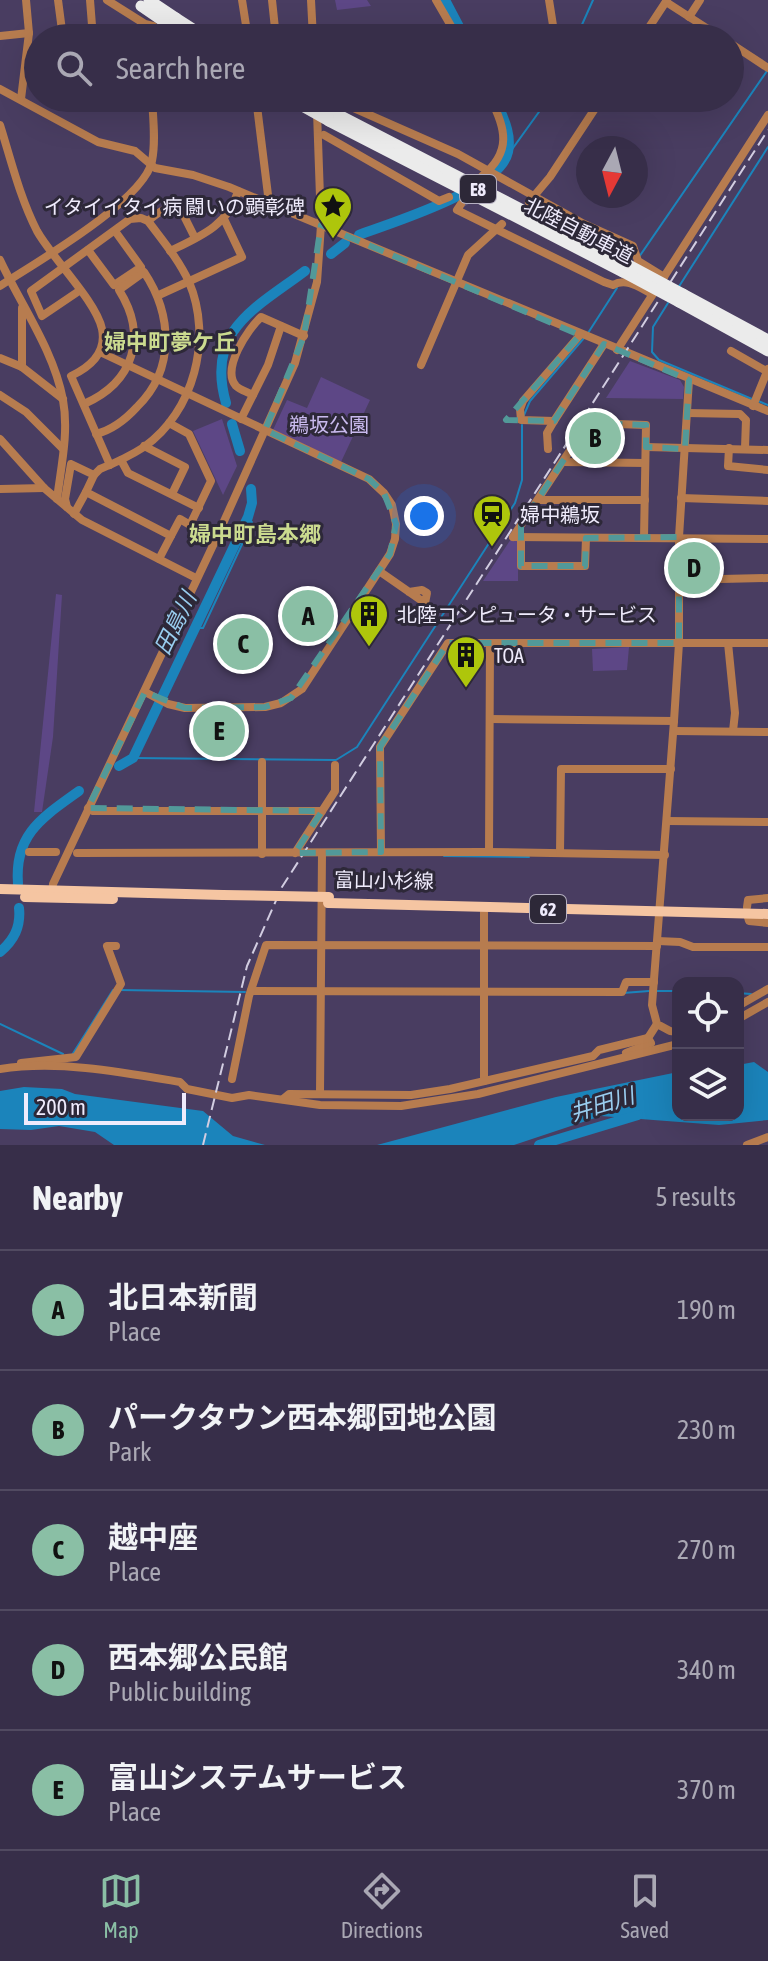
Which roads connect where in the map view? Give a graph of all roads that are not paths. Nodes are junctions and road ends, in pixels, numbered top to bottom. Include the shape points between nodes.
1 (26, 0) edge
2 (58, 0) edge
3 (90, 0) edge
4 (107, 0) edge
5 (242, 0) edge
6 (272, 0) edge
7 (311, 0) edge
8 (436, 0) edge
9 (549, 0) edge
10 (700, 0) edge
11 (666, 1) edge
12 (143, 2) edge
13 (689, 17) junction
14 (28, 24) edge
15 (61, 24) edge
16 (92, 24) edge
17 (145, 24) edge
18 (152, 24) edge
19 (176, 24) edge
20 (246, 24) edge
21 (275, 24) edge
22 (312, 24) edge
23 (450, 24) edge
24 (553, 24) edge
25 (651, 24) edge
26 (700, 24) edge
27 (24, 34) edge
28 (0, 36) edge
29 (744, 52) edge
30 (768, 68) edge
31 (24, 77) edge
32 (0, 89) edge
33 (21, 99) junction
34 (24, 101) edge
35 (44, 112) edge
36 (152, 112) edge
37 (257, 112) edge
38 (317, 112) edge
39 (321, 112) edge
40 (325, 112) edge
41 (363, 112) edge
42 (496, 112) edge
43 (593, 112) edge
44 (768, 115) edge
45 (330, 116) junction
46 (0, 125) edge
47 (324, 135) dead end
48 (152, 163) junction
49 (485, 174) junction
50 (238, 191) junction
51 (449, 197) dead end
52 (532, 199) junction
53 (267, 202) junction
54 (461, 204) dead end
55 (224, 219) junction
56 (148, 221) junction
57 (321, 225) junction
58 (498, 227) junction
59 (115, 231) junction
60 (195, 238) junction
61 (88, 250) junction
62 (170, 251) junction
63 (52, 253) junction
64 (0, 260) edge
65 (63, 268) junction
66 (664, 277) junction
67 (11, 281) junction
68 (189, 283) junction
69 (456, 283) junction
70 (0, 286) edge
71 (79, 291) junction
72 (652, 294) junction
73 (159, 295) junction
74 (681, 298) junction
75 (22, 303) junction
76 (281, 326) junction
77 (580, 335) junction
78 (304, 336) junction
79 (768, 340) edge
80 (604, 344) junction
81 (617, 350) junction
82 (731, 351) dead end
83 (768, 351) edge
84 (100, 352) junction
85 (0, 358) edge
86 (421, 365) dead end
87 (128, 366) junction
88 (22, 367) junction
89 (768, 370) edge
90 (157, 380) junction
91 (689, 380) junction
92 (186, 394) junction
93 (0, 395) edge
94 (253, 395) junction
95 (63, 400) junction
96 (84, 404) junction
97 (753, 406) junction
98 (768, 411) edge
99 (687, 413) junction
100 (241, 419) junction
101 (554, 421) junction
102 (169, 423) junction
103 (265, 430) junction
104 (96, 434) junction
105 (0, 439) edge
106 (144, 446) junction
107 (646, 447) junction
108 (729, 448) junction
109 (745, 448) junction
110 (63, 449) junction
111 (548, 449) dead end
112 (685, 449) junction
113 (768, 450) edge
114 (121, 460) junction
115 (563, 462) junction
116 (66, 463) junction
117 (645, 463) junction
118 (110, 465) junction
119 (768, 470) edge
120 (94, 475) junction
121 (44, 488) junction
122 (0, 489) edge
123 (86, 492) junction
124 (172, 494) junction
125 (681, 498) junction
126 (57, 499) junction
127 (539, 500) junction
128 (645, 500) junction
129 (768, 501) edge
130 (199, 508) junction
131 (71, 510) junction
132 (190, 525) junction
133 (171, 536) junction
134 (521, 537) junction
135 (679, 537) junction
136 (586, 538) junction
137 (644, 538) junction
138 (216, 539) junction
139 (768, 539) edge
140 (159, 559) junction
141 (379, 571) junction
142 (196, 578) junction
143 (768, 578) edge
144 (678, 580) junction
145 (409, 592) dead end
146 (490, 643) junction
147 (679, 643) junction
148 (728, 643) junction
149 (768, 643) edge
150 (145, 692) junction
151 (490, 719) junction
152 (674, 726) junction
153 (733, 731) junction
154 (768, 732) edge
155 (262, 762) dead end
156 (335, 765) dead end
157 (671, 769) junction
158 (88, 808) junction
159 (262, 811) junction
160 (322, 811) junction
161 (668, 821) junction
162 (768, 822) edge
163 (29, 852) dead end
164 (56, 852) dead end
165 (381, 852) junction
166 (489, 852) junction
167 (77, 853) dead end
168 (295, 853) junction
169 (322, 853) junction
170 (560, 853) junction
171 (262, 854) junction
172 (665, 855) junction
173 (0, 889) edge
174 (52, 895) junction
175 (0, 896) edge
176 (768, 898) edge
177 (329, 900) junction
178 (484, 907) junction
179 (768, 907) edge
180 (661, 908) junction
181 (747, 910) junction
182 (768, 914) edge
183 (768, 923) edge
184 (658, 944) junction
185 (321, 945) junction
186 (484, 945) junction
187 (116, 946) dead end
188 (768, 947) edge
189 (654, 982) junction
190 (768, 989) edge
191 (251, 991) junction
192 (321, 991) junction
193 (484, 991) junction
194 (768, 1002) edge
195 (744, 1003) edge
196 (744, 1016) edge
197 (657, 1024) junction
198 (672, 1031) edge
199 (648, 1038) junction
200 (672, 1046) edge
201 (611, 1061) junction
202 (17, 1066) junction
203 (0, 1069) edge
204 (232, 1079) dead end
205 (484, 1081) junction
206 (320, 1094) junction
207 (283, 1099) junction
208 (768, 1137) edge
209 (747, 1145) edge

1 - 14 street
2 - 15 street
3 - 16 street
4 - 17 street
5 - 20 street
6 - 21 street
7 - 22 street
8 - 23 street
9 - 24 street
10 - 13 street
11 - 13 street
11 - 25 street
12 - 18 street
12 - 19 highway, bridge
13 - 26 street
27 - 28 street
29 - 30 street
31 - 33 street
32 - 33 street
33 - 34 street
35 - 48 street via 98,142 135,151
36 - 48 street
37 - 53 street
38 - 57 street
39 - 45 highway, 北陸自動車道 / E8, bridge
40 - 45 highway, 北陸自動車道 / E8, bridge
41 - 49 street via 458,154
42 - 49 street via 504,144
43 - 52 street
44 - 66 street
45 - 74 highway, 北陸自動車道 / E8, bridge
46 - 63 street via 29,213
47 - 51 street via 439,201
48 - 50 street
48 - 63 street via 130,196
49 - 52 street
50 - 53 street
50 - 55 street
52 - 66 street via 633,246 638,261
53 - 57 street
54 - 58 street via 457,210
55 - 60 street
55 - 68 street via 242,257
56 - 59 street via 130,219
56 - 60 street via 175,206
56 - 62 street
57 - 69 street
57 - 78 street via 317,282
58 - 69 street via 468,255
58 - 72 street via 604,282 627,282
59 - 61 street
59 - 61 street via 141,267 114,285
60 - 62 street
61 - 65 street
62 - 68 street
63 - 65 street
63 - 67 street
64 - 67 street
65 - 71 street
65 - 71 street via 31,291 42,316
66 - 72 street
67 - 70 street
67 - 75 street
68 - 73 street
68 - 92 street via 198,313 199,346
69 - 77 street
69 - 86 street
71 - 84 street via 99,318
72 - 81 street
73 - 87 street via 144,272 119,290 134,332
73 - 90 street via 167,337
74 - 79 highway, 北陸自動車道 / E8
74 - 83 highway, 北陸自動車道 / E8
75 - 88 street
75 - 95 street
76 - 78 street
76 - 94 street
76 - 94 street via 261,317 237,353 234,383
77 - 80 street
77 - 101 street via 520,409 521,420
78 - 103 street
80 - 81 street
80 - 101 street
81 - 91 street
82 - 89 street
84 - 87 street
84 - 96 street via 71,376
85 - 88 street
87 - 90 street
87 - 96 street via 113,387
88 - 95 street
89 - 97 street
90 - 92 street
90 - 104 street via 132,413
91 - 97 street
91 - 99 street
92 - 100 street
92 - 102 street
93 - 110 street via 26,412
94 - 100 street
95 - 110 street
96 - 104 street
97 - 98 street
99 - 109 street via 740,414 746,420
99 - 112 street
100 - 103 street
101 - 111 street via 547,433
102 - 106 street
102 - 130 street via 189,434 211,481
103 - 138 street
103 - 141 street via 369,479 384,493 396,524 390,554
104 - 118 street
105 - 121 street
106 - 114 street
106 - 124 street via 185,467
107 - 112 street
107 - 115 street via 646,425 588,423
107 - 117 street
108 - 109 street
108 - 112 street
108 - 119 street via 728,466
109 - 113 street
110 - 116 street
112 - 125 street
114 - 118 street
114 - 124 street via 128,473
115 - 117 street
115 - 127 street
116 - 120 street
116 - 126 street
116 - 131 street via 65,499
117 - 128 street
118 - 120 street
120 - 123 street
121 - 122 street
121 - 126 street
123 - 131 street
123 - 133 street
124 - 130 street
125 - 129 street
125 - 135 street
126 - 131 street
127 - 128 street
127 - 134 street via 513,537
128 - 137 street
130 - 132 street
131 - 140 street
132 - 133 street via 180,519
132 - 138 street
133 - 140 street
134 - 136 street
134 - 136 street via 521,566 585,566
135 - 137 street
135 - 139 street
135 - 144 street
136 - 137 street
138 - 142 street
140 - 142 street
141 - 145 street
141 - 150 street via 291,698 265,707 185,708
142 - 150 street
143 - 144 street
144 - 147 street
146 - 147 street
146 - 151 street
146 - 165 street via 448,643 380,747
147 - 148 street
147 - 152 street
148 - 149 street
148 - 153 street
150 - 158 street
151 - 152 street
151 - 166 street
152 - 153 street
152 - 157 street
153 - 154 street
155 - 159 street
156 - 160 street via 335,791
157 - 161 street
157 - 170 street via 561,769
158 - 159 street
158 - 174 street
159 - 160 street
159 - 171 street
160 - 168 street
161 - 162 street
161 - 172 street
163 - 164 street
165 - 166 street
165 - 169 street
166 - 170 street
167 - 171 street
168 - 169 street
168 - 171 street
169 - 185 street
170 - 172 street
172 - 180 street
173 - 174 main road, 富山小杉線 / 62
174 - 175 main road, 富山小杉線 / 62
174 - 177 main road, 富山小杉線 / 62
176 - 181 street via 748,900
177 - 178 main road, 富山小杉線 / 62
177 - 180 main road, 富山小杉線 / 62
178 - 180 main road, 富山小杉線 / 62
178 - 186 street
179 - 181 main road, 富山小杉線 / 62
180 - 181 main road, 富山小杉線 / 62
180 - 184 street
181 - 182 main road, 富山小杉線 / 62
181 - 183 street via 749,921
184 - 186 street
184 - 188 street
184 - 189 street
185 - 186 street
185 - 191 street via 266,945
185 - 192 street
186 - 193 street
187 - 202 street via 107,946 121,984 76,1057
189 - 193 street via 626,982 622,992
189 - 197 street via 652,1013
190 - 195 street
191 - 192 street
191 - 204 street
192 - 193 street
192 - 206 street
193 - 205 street
194 - 196 street
197 - 198 street
197 - 199 street
199 - 201 street via 651,1043
199 - 205 street
200 - 201 street
201 - 207 street via 430,1103 383,1107
202 - 203 street
202 - 207 street via 85,1068 180,1082 187,1089 222,1097
205 - 206 street via 411,1095
206 - 207 street via 289,1094
208 - 209 street

